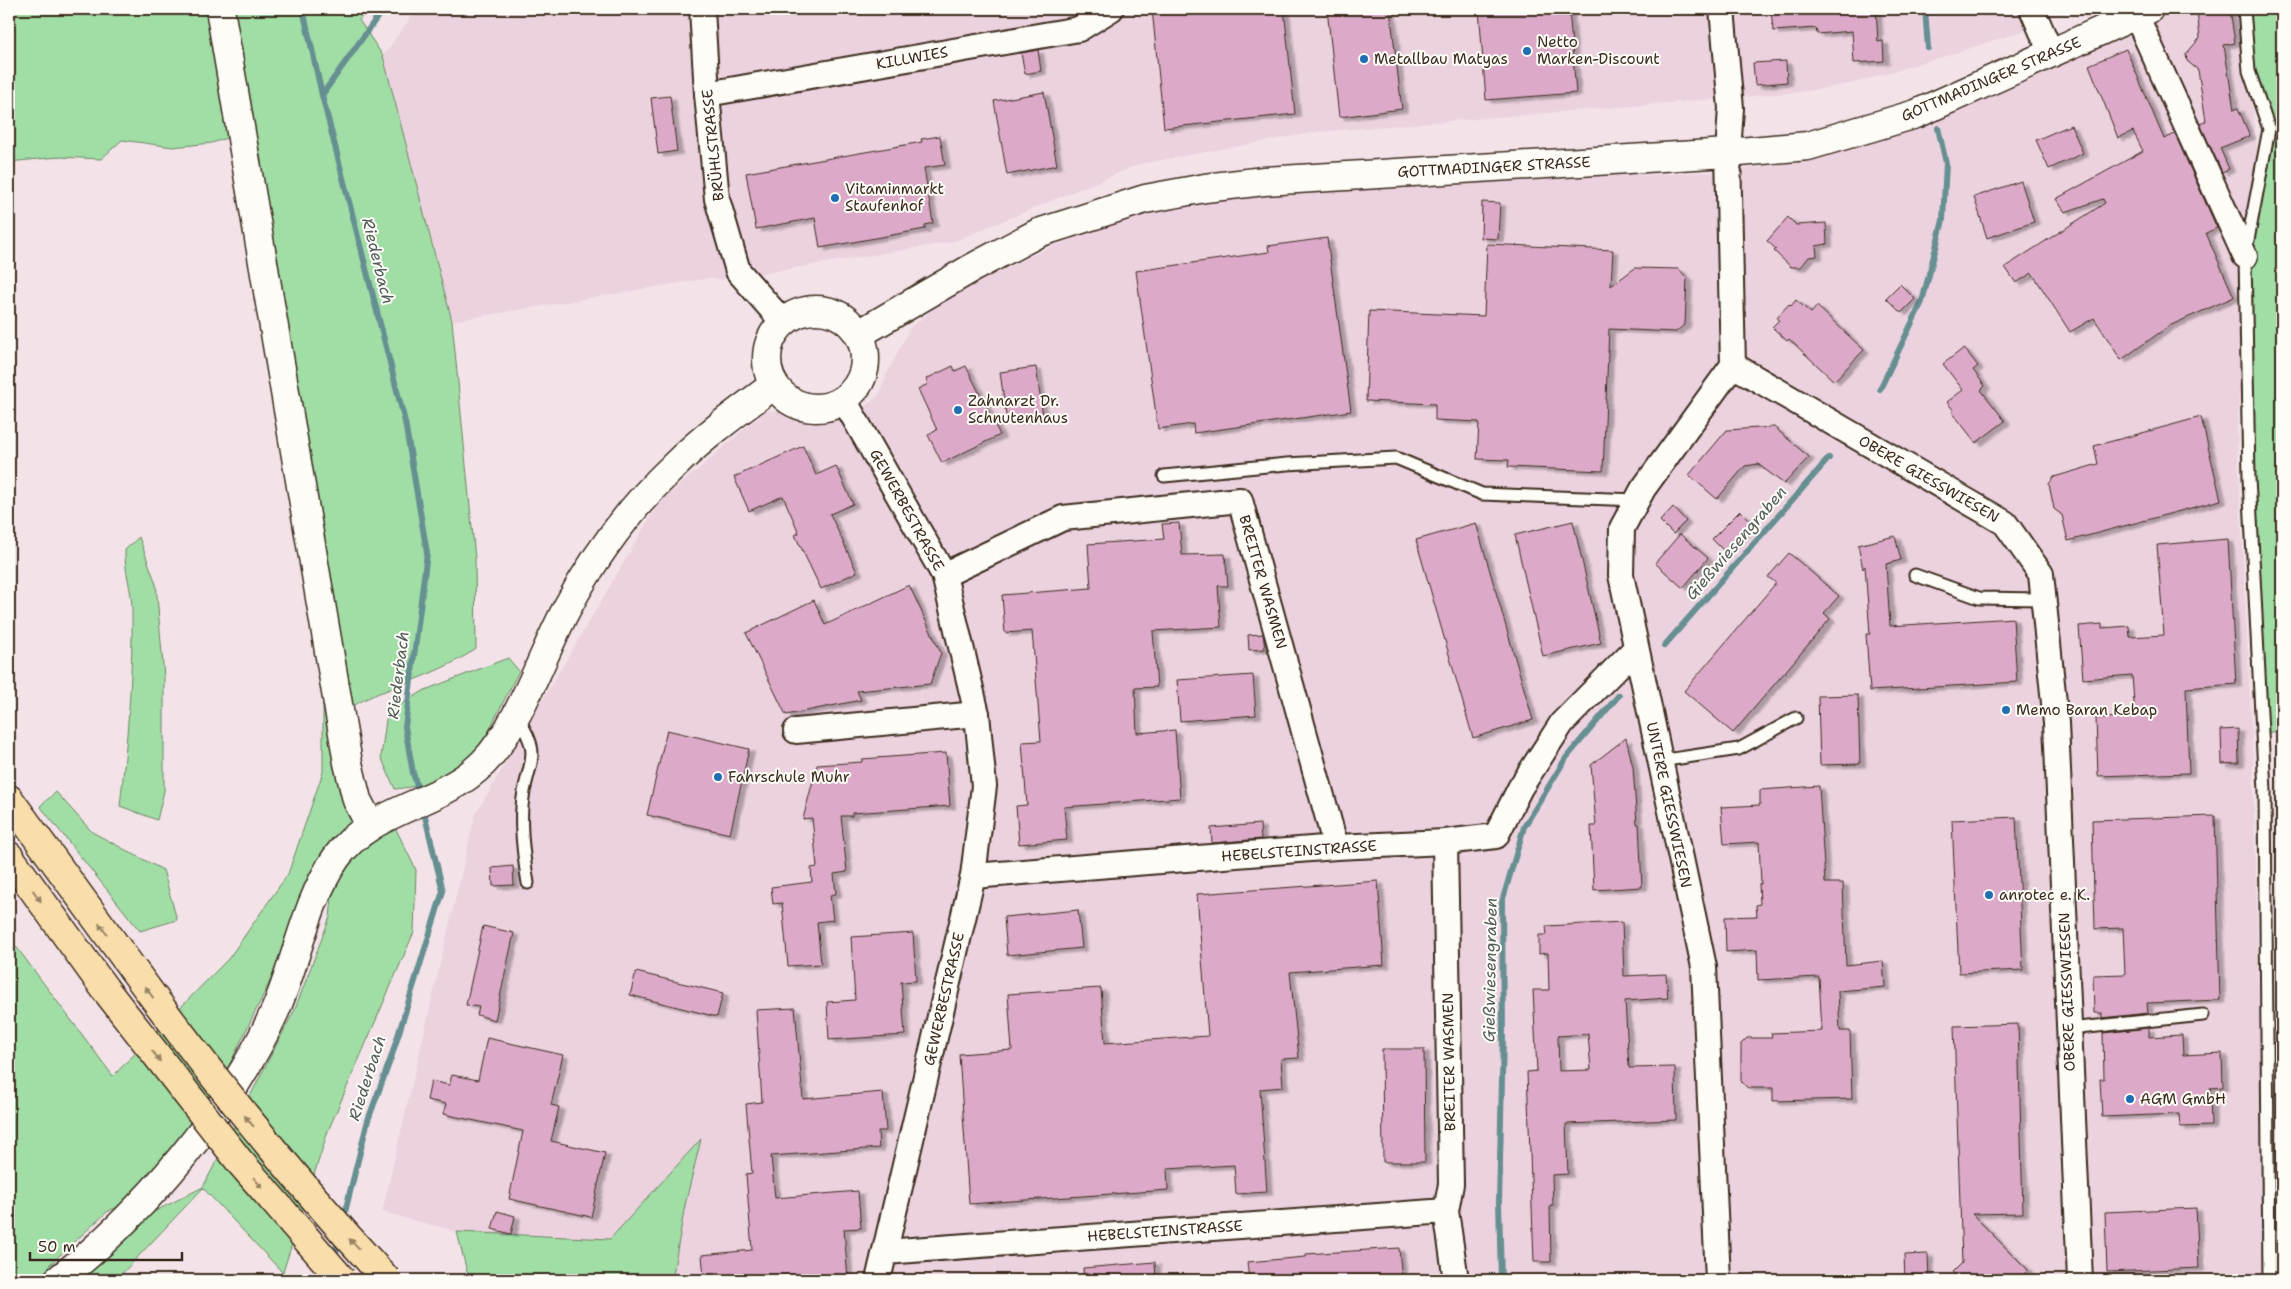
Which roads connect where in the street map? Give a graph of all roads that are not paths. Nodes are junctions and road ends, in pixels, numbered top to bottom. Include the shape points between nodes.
1 (220, 9) edge
2 (702, 9) edge
3 (1112, 9) edge
4 (1722, 9) edge
5 (2032, 9) edge
6 (2244, 9) edge
7 (2142, 12) edge
8 (2051, 53) junction
9 (707, 94) junction
10 (1728, 153) junction
11 (2245, 256) junction
12 (783, 322) junction
13 (858, 334) junction
14 (1733, 365) junction
15 (774, 385) junction
16 (844, 400) junction
17 (1164, 476) dead end
18 (1637, 500) junction
19 (944, 575) junction
20 (1915, 575) dead end
21 (2044, 599) junction
22 (1636, 648) junction
23 (977, 714) junction
24 (515, 715) junction
25 (1796, 718) dead end
26 (796, 731) dead end
27 (1660, 761) junction
28 (9, 799) edge
29 (370, 825) junction
30 (1445, 842) junction
31 (1336, 847) junction
32 (9, 856) edge
33 (973, 876) junction
34 (528, 883) dead end
35 (2203, 1015) dead end
36 (2069, 1029) junction
37 (1446, 1211) junction
38 (885, 1252) junction
39 (58, 1280) edge
40 (342, 1280) edge
41 (387, 1280) edge
42 (878, 1280) edge
43 (1456, 1280) edge
44 (1718, 1280) edge
45 (2080, 1280) edge
46 (2269, 1280) edge

1 - 29 main road via 348,763 357,800
2 - 9 street, BRÜHLSTRASSE
3 - 9 street, KILLWIES via 1078,29
4 - 10 street via 1731,108
5 - 8 street
6 - 11 lane via 2250,71 2269,129
7 - 8 main road, GOTTMADINGER STRASSE
7 - 11 street, GOTTMADINGER STRASSE
8 - 10 main road, GOTTMADINGER STRASSE via 1916,114 1808,146
9 - 12 street, BRÜHLSTRASSE via 717,199 738,270
10 - 13 main road, GOTTMADINGER STRASSE via 1264,181 1145,200 1038,233
10 - 14 street
11 - 46 lane via 2249,478 2265,800
12 - 13 main road via 795,314 823,310 844,318
12 - 15 main road via 772,336 767,352 768,370
13 - 16 main road via 865,350 865,367 859,383
14 - 18 street, UNTERE GIESSWIESEN
14 - 21 street, OBERE GIESSWIESEN via 2005,523 2041,574
15 - 16 main road via 785,398 800,406 817,409 834,406
15 - 24 main road via 692,449 625,520 568,606
16 - 19 street, GEWERBESTRASSE
17 - 18 lane via 1396,458 1482,494
18 - 22 street, UNTERE GIESSWIESEN via 1622,528 1621,574
19 - 23 street, GEWERBESTRASSE
19 - 31 street, BREITER WASMEN via 1063,518 1240,500
20 - 21 lane via 1979,598
21 - 36 street, OBERE GIESSWIESEN via 2056,723
22 - 27 street, UNTERE GIESSWIESEN
22 - 30 street, HEBELSTEINSTRASSE via 1562,723 1520,788 1496,836
23 - 26 street
23 - 33 street, GEWERBESTRASSE via 984,786
24 - 29 main road via 501,742 460,783
24 - 34 lane via 528,733 533,747 522,806
25 - 27 lane via 1740,749
27 - 44 street, UNTERE GIESSWIESEN via 1704,967
41 -> 28 highway, bridge via 336,1225 224,1090
29 - 39 main road via 337,857 324,880 312,906 286,986 267,1028 220,1106 153,1190 87,1257
30 - 31 street, HEBELSTEINSTRASSE
30 - 37 street, BREITER WASMEN via 1451,1184
31 - 33 street, HEBELSTEINSTRASSE
32 -> 40 highway, bridge via 105,989 233,1154
33 - 38 street, GEWERBESTRASSE
35 - 36 lane
36 - 45 street, OBERE GIESSWIESEN
37 - 38 street, HEBELSTEINSTRASSE
37 - 43 street, BREITER WASMEN
38 - 42 street, GEWERBESTRASSE

